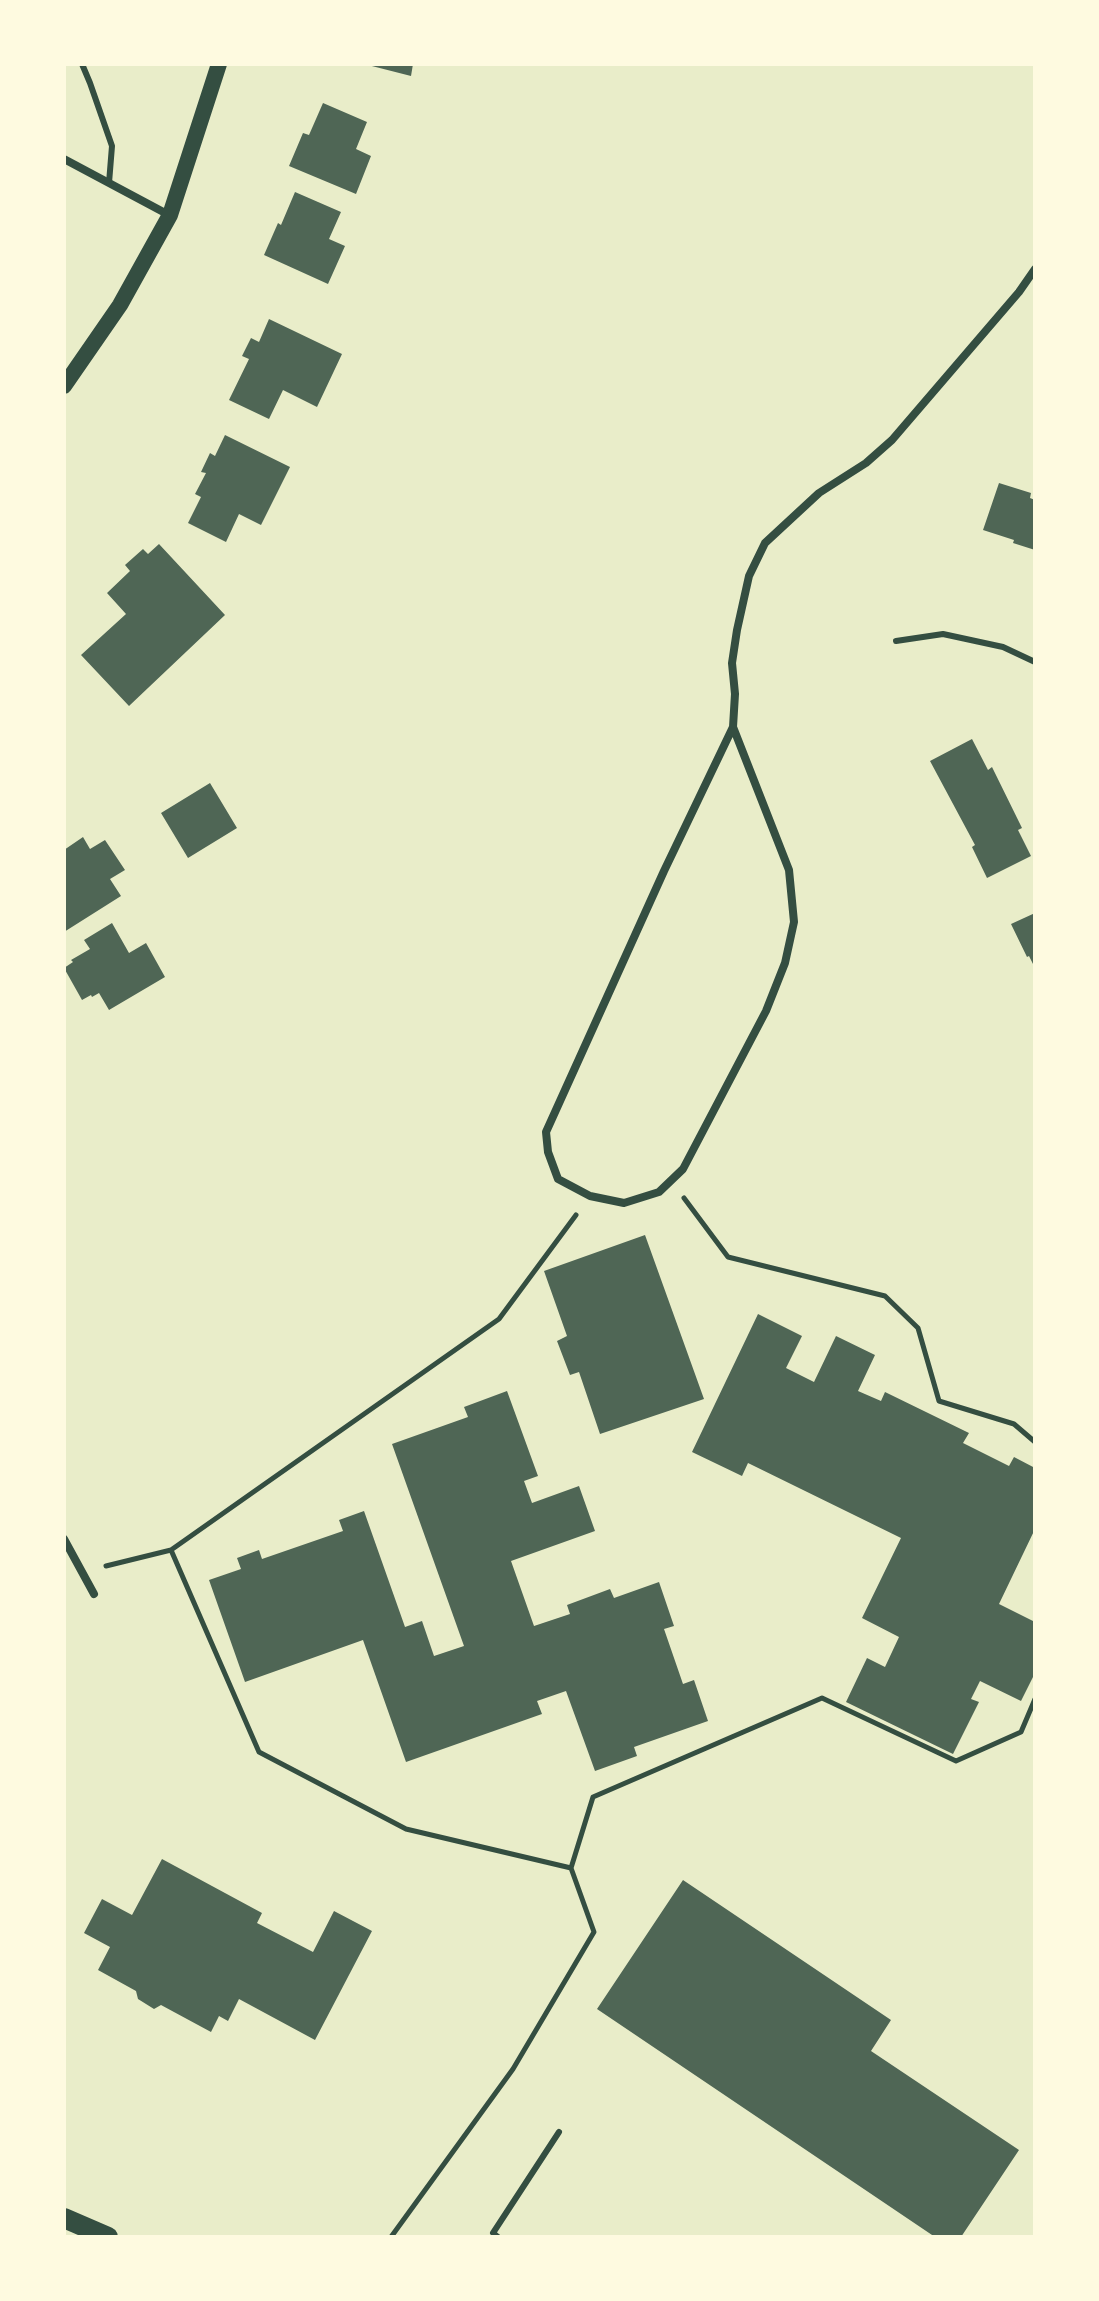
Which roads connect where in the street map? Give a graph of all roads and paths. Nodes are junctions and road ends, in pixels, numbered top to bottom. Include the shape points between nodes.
1 (82, 64) edge
2 (219, 64) edge
3 (64, 159) edge
4 (109, 183) junction
5 (170, 215) junction
6 (1035, 269) edge
7 (64, 386) edge
8 (896, 641) dead end
9 (1035, 662) edge
10 (733, 727) junction
11 (671, 1181) junction
12 (590, 1196) junction
13 (1035, 1442) edge
14 (64, 1539) edge
15 (171, 1550) junction
16 (82, 1572) junction
17 (94, 1594) dead end
18 (1035, 1699) edge
19 (571, 1868) junction
20 (559, 2132) dead end
21 (64, 2218) edge
22 (108, 2237) edge
23 (391, 2237) edge
24 (498, 2237) edge

1 - 4 lane via 112,146
2 - 5 main road
3 - 4 street
4 - 5 street
5 - 7 main road via 120,305
6 - 10 street via 892,440 819,493 765,543 749,576 737,630
8 - 9 lane via 943,634 1003,647
10 - 11 street via 789,870 794,922 766,1011 683,1169
10 - 12 street via 546,1132 558,1179
11 - 12 street via 659,1192 624,1203
11 - 13 path via 728,1257 885,1296 918,1328 939,1401 1014,1424
12 - 15 path via 499,1319
14 - 16 street
15 - 16 path
15 - 19 path via 259,1752 406,1829
16 - 17 street
18 - 19 path via 1021,1732 956,1761 822,1698 593,1797
19 - 23 path via 594,1932 513,2069
20 - 24 lane via 493,2233
21 - 22 main road

